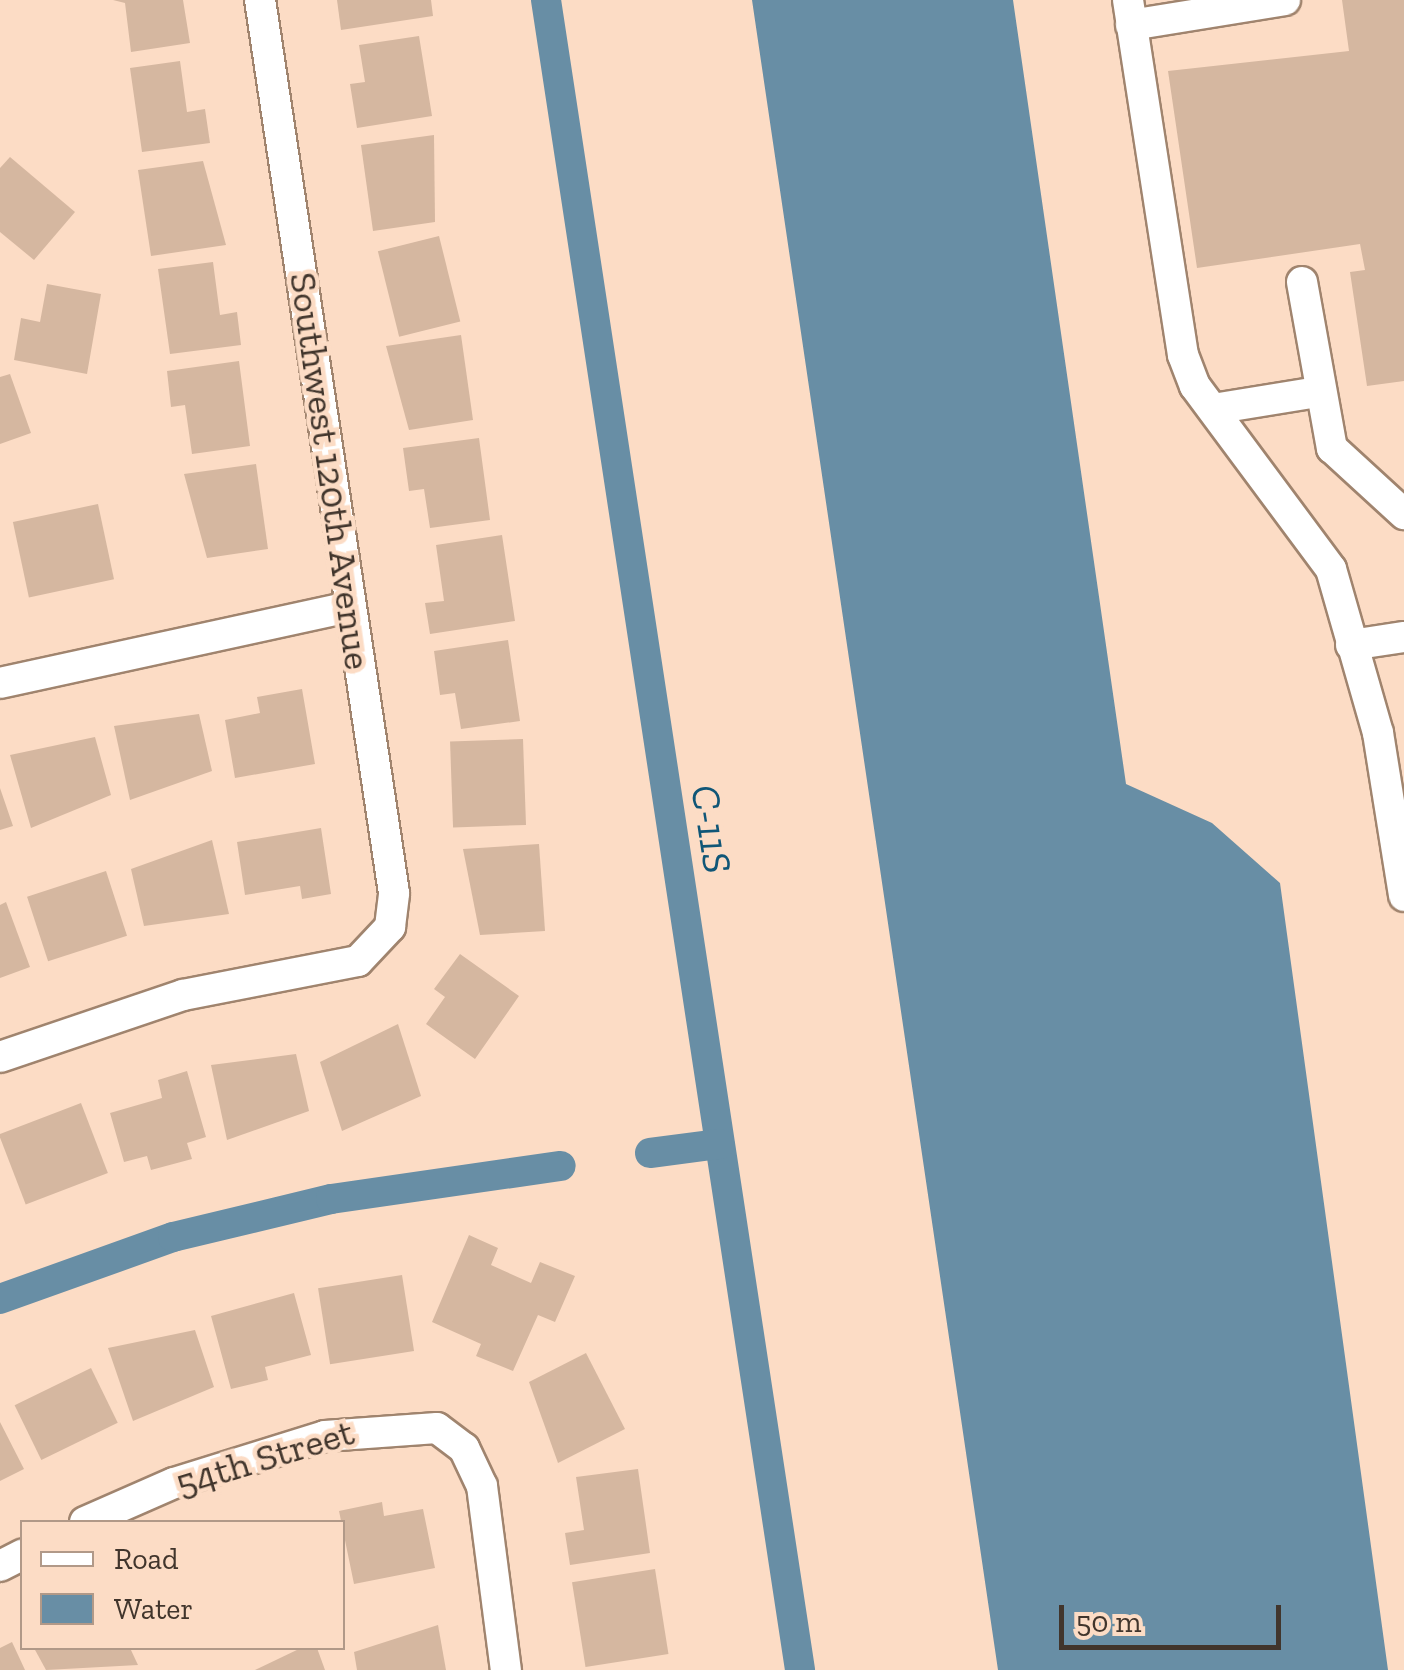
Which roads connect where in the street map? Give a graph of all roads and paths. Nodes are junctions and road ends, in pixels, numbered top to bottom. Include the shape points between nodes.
1 (260, 0) edge
2 (1285, 0) edge
3 (1129, 12) edge
4 (1302, 282) dead end
5 (1318, 392) junction
6 (1213, 409) junction
7 (1404, 514) edge
8 (350, 607) junction
9 (1404, 638) edge
10 (1351, 645) junction
11 (0, 683) edge
12 (1391, 731) edge
13 (1404, 896) edge
14 (0, 1056) edge
15 (90, 1520) edge
16 (506, 1670) edge

1 - 8 street, Southwest 120th Avenue
2 - 3 street
3 - 6 street via 1183,355
4 - 5 street
5 - 6 street
5 - 7 street via 1339,460
6 - 10 street via 1316,540
8 - 11 street
8 - 14 street, Southwest 120th Avenue via 394,892 384,940 342,966 182,995
9 - 10 street
10 - 12 street
12 - 13 street
15 - 16 street, 54th Street via 174,1483 325,1436 402,1424 450,1435 486,1503

